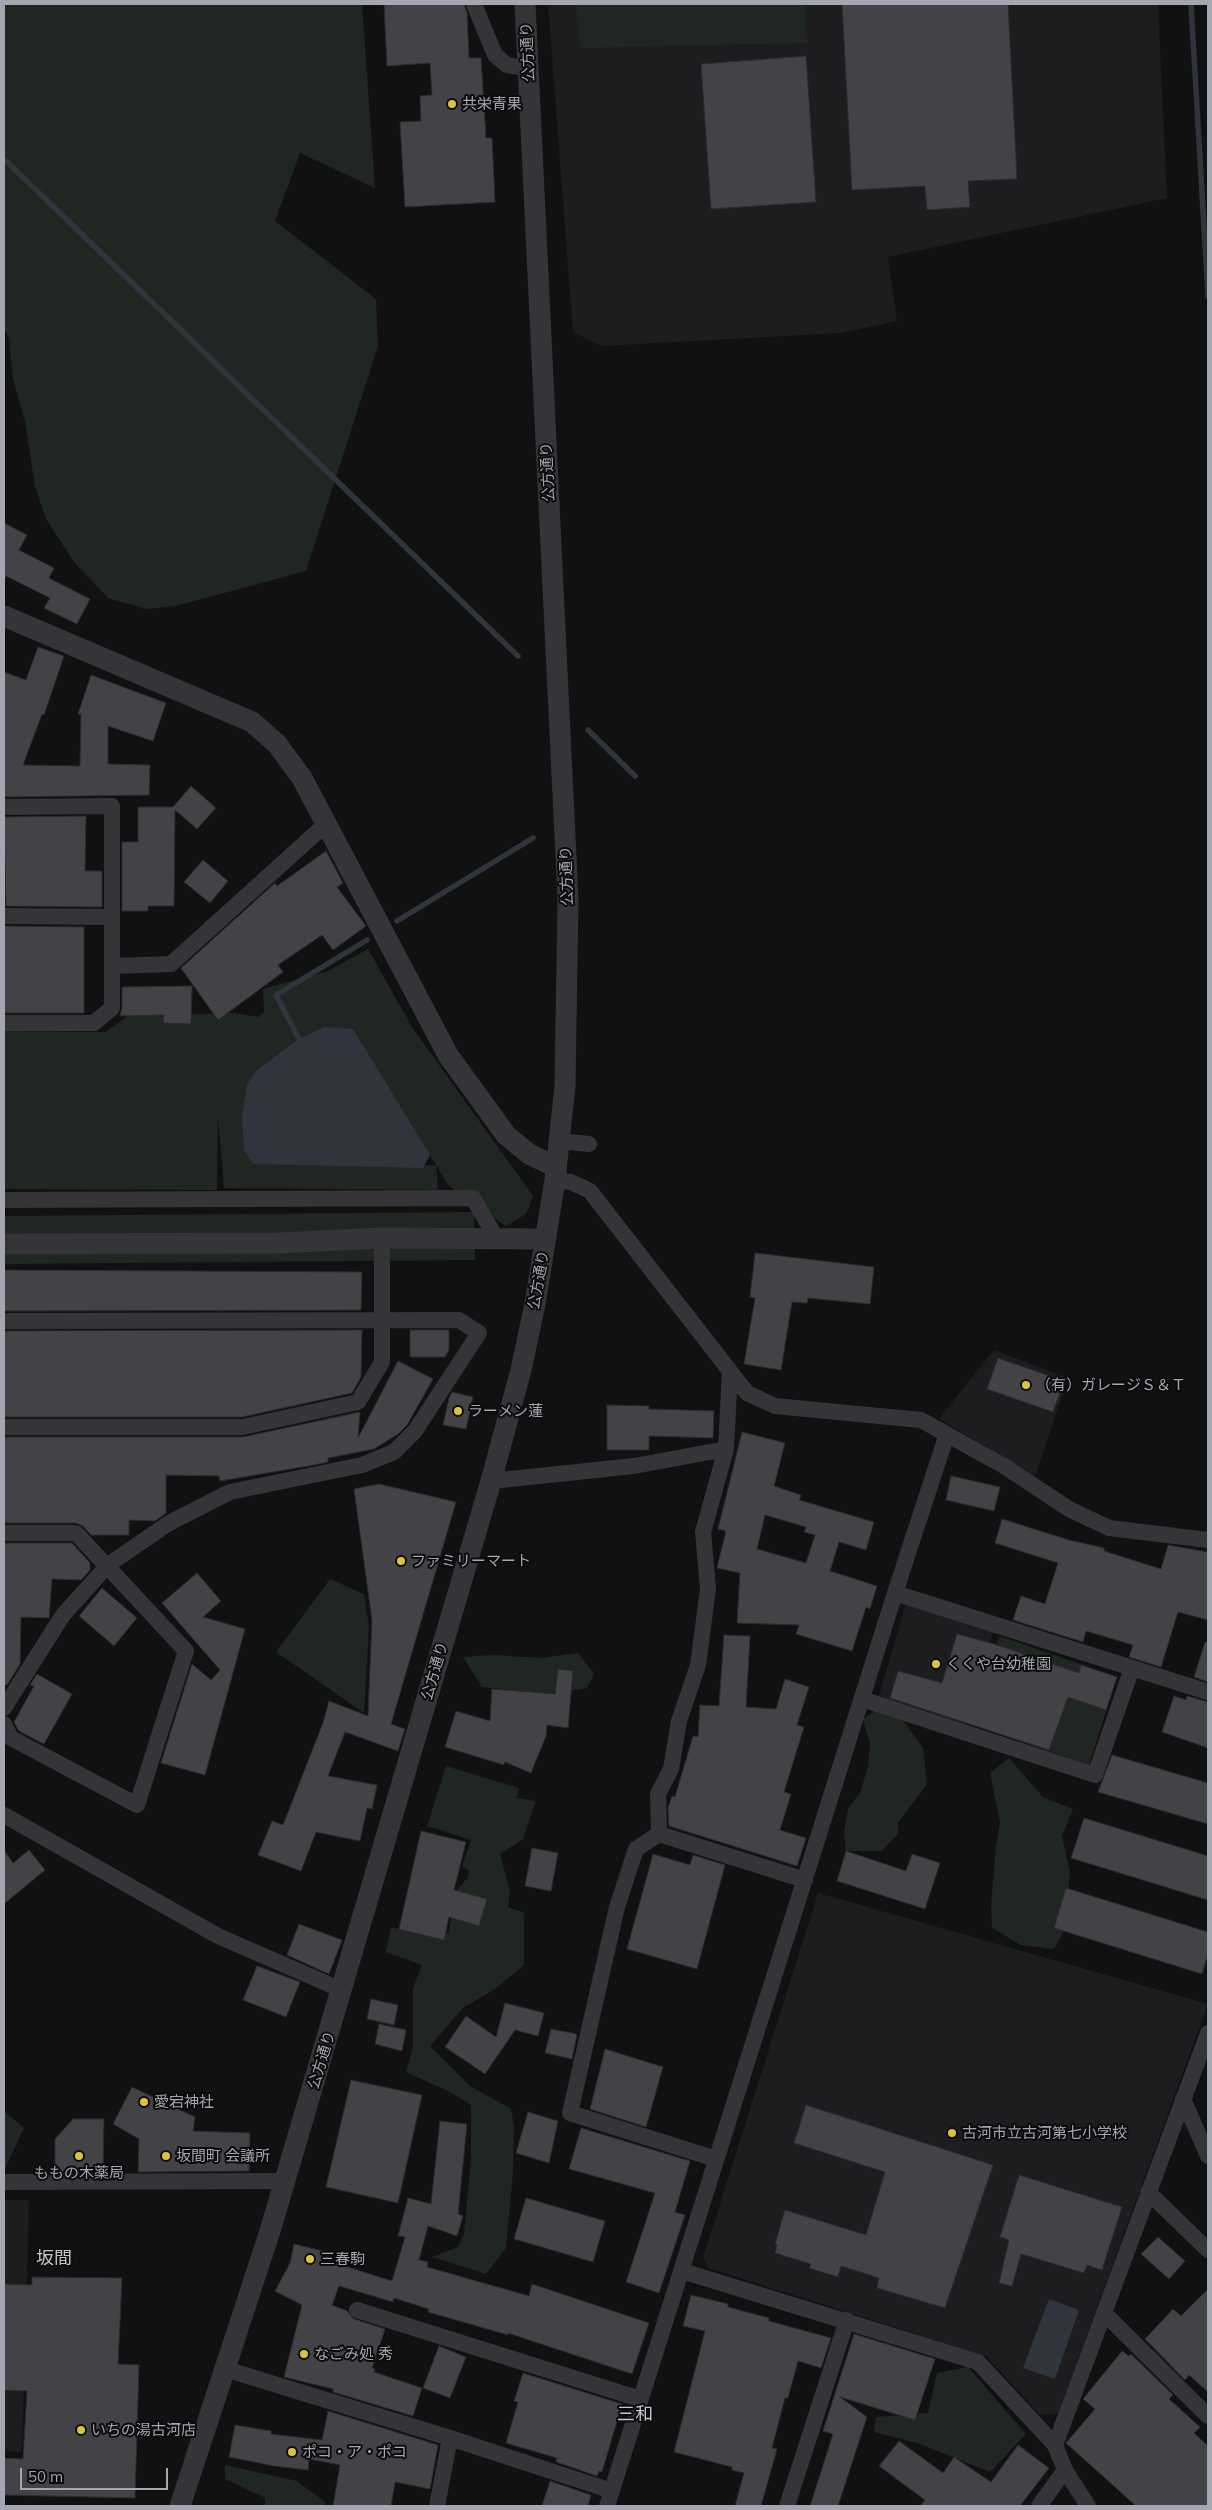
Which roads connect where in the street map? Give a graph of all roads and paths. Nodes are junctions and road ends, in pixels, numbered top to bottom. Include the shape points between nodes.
1 (474, 4) edge
2 (525, 4) edge
3 (529, 68) junction
4 (4, 616) edge
5 (4, 807) edge
6 (326, 824) junction
7 (4, 916) edge
8 (112, 917) junction
9 (112, 966) junction
10 (4, 1023) edge
11 (559, 1141) junction
12 (589, 1144) dead end
13 (555, 1173) junction
14 (4, 1200) edge
15 (382, 1238) junction
16 (497, 1239) junction
17 (546, 1239) junction
18 (4, 1244) edge
19 (382, 1320) junction
20 (4, 1321) edge
21 (730, 1371) junction
22 (4, 1427) edge
23 (947, 1434) junction
24 (726, 1449) junction
25 (491, 1481) junction
26 (4, 1533) edge
27 (1208, 1540) edge
28 (108, 1565) junction
29 (894, 1593) junction
30 (1132, 1668) junction
31 (1208, 1692) edge
32 (862, 1698) junction
33 (4, 1708) edge
34 (4, 1724) edge
35 (4, 1815) edge
36 (659, 1834) junction
37 (805, 1880) junction
38 (342, 1990) junction
39 (1208, 2033) edge
40 (1183, 2099) junction
41 (1208, 2156) edge
42 (716, 2160) junction
43 (285, 2181) junction
44 (4, 2182) edge
45 (1148, 2192) junction
46 (1208, 2250) edge
47 (682, 2271) junction
48 (356, 2310) dead end
49 (1104, 2313) junction
50 (847, 2320) junction
51 (225, 2369) junction
52 (640, 2399) junction
53 (1208, 2416) edge
54 (450, 2438) junction
55 (1056, 2445) junction
56 (1065, 2470) junction
57 (609, 2499) edge
58 (180, 2506) edge
59 (437, 2506) edge
60 (787, 2506) edge
61 (1040, 2506) edge
62 (1088, 2506) edge

1 - 3 street via 495,55 507,65
2 - 3 street, 公方通り
3 - 11 street, 公方通り via 568,899 565,1086
4 - 6 street via 252,722 277,744 297,771
5 - 8 street via 112,806
6 - 9 street via 171,964
6 - 13 street via 448,1055 506,1135
7 - 8 street
8 - 9 street
9 - 10 street via 112,1008 94,1023
11 - 12 street
11 - 13 street, 公方通り
13 - 17 street, 公方通り
13 - 21 street via 590,1191
14 - 16 street via 473,1198
15 - 16 street
15 - 18 street via 279,1243
15 - 19 street
16 - 17 street
17 - 25 street, 公方通り via 521,1370
19 - 20 street
19 - 22 street via 382,1362 358,1402 244,1427
19 - 28 street via 459,1320 480,1333 414,1431 394,1452 362,1465 230,1492 169,1523
21 - 23 street via 747,1393 775,1406 921,1420
21 - 24 street
23 - 27 street via 1004,1466 1069,1509 1109,1528
23 - 29 street
24 - 25 street via 634,1466
24 - 36 street via 704,1532 708,1589 698,1665 679,1721 670,1769 658,1794
25 - 38 street, 公方通り
26 - 28 street via 76,1533
28 - 33 street via 63,1615
28 - 34 street via 186,1651 137,1806 11,1738
29 - 30 street
29 - 32 street
30 - 31 street
30 - 32 street via 1095,1775
32 - 37 street
35 - 38 street via 218,1936
36 - 37 street
36 - 42 street via 636,1849 617,1906 570,2113
37 - 42 street
38 - 43 street, 公方通り
39 - 40 street
40 - 41 street
40 - 45 street
42 - 47 street
43 - 44 street
43 - 51 street, 公方通り
45 - 46 street
45 - 49 street
47 - 50 street
47 - 52 street
48 - 52 street
49 - 53 street
49 - 55 street
50 - 55 street via 978,2362
50 - 60 street
51 - 54 street
51 - 58 street, 公方通り
52 - 57 street
54 - 57 street
54 - 59 street
55 - 56 street
56 - 61 street
56 - 62 street

